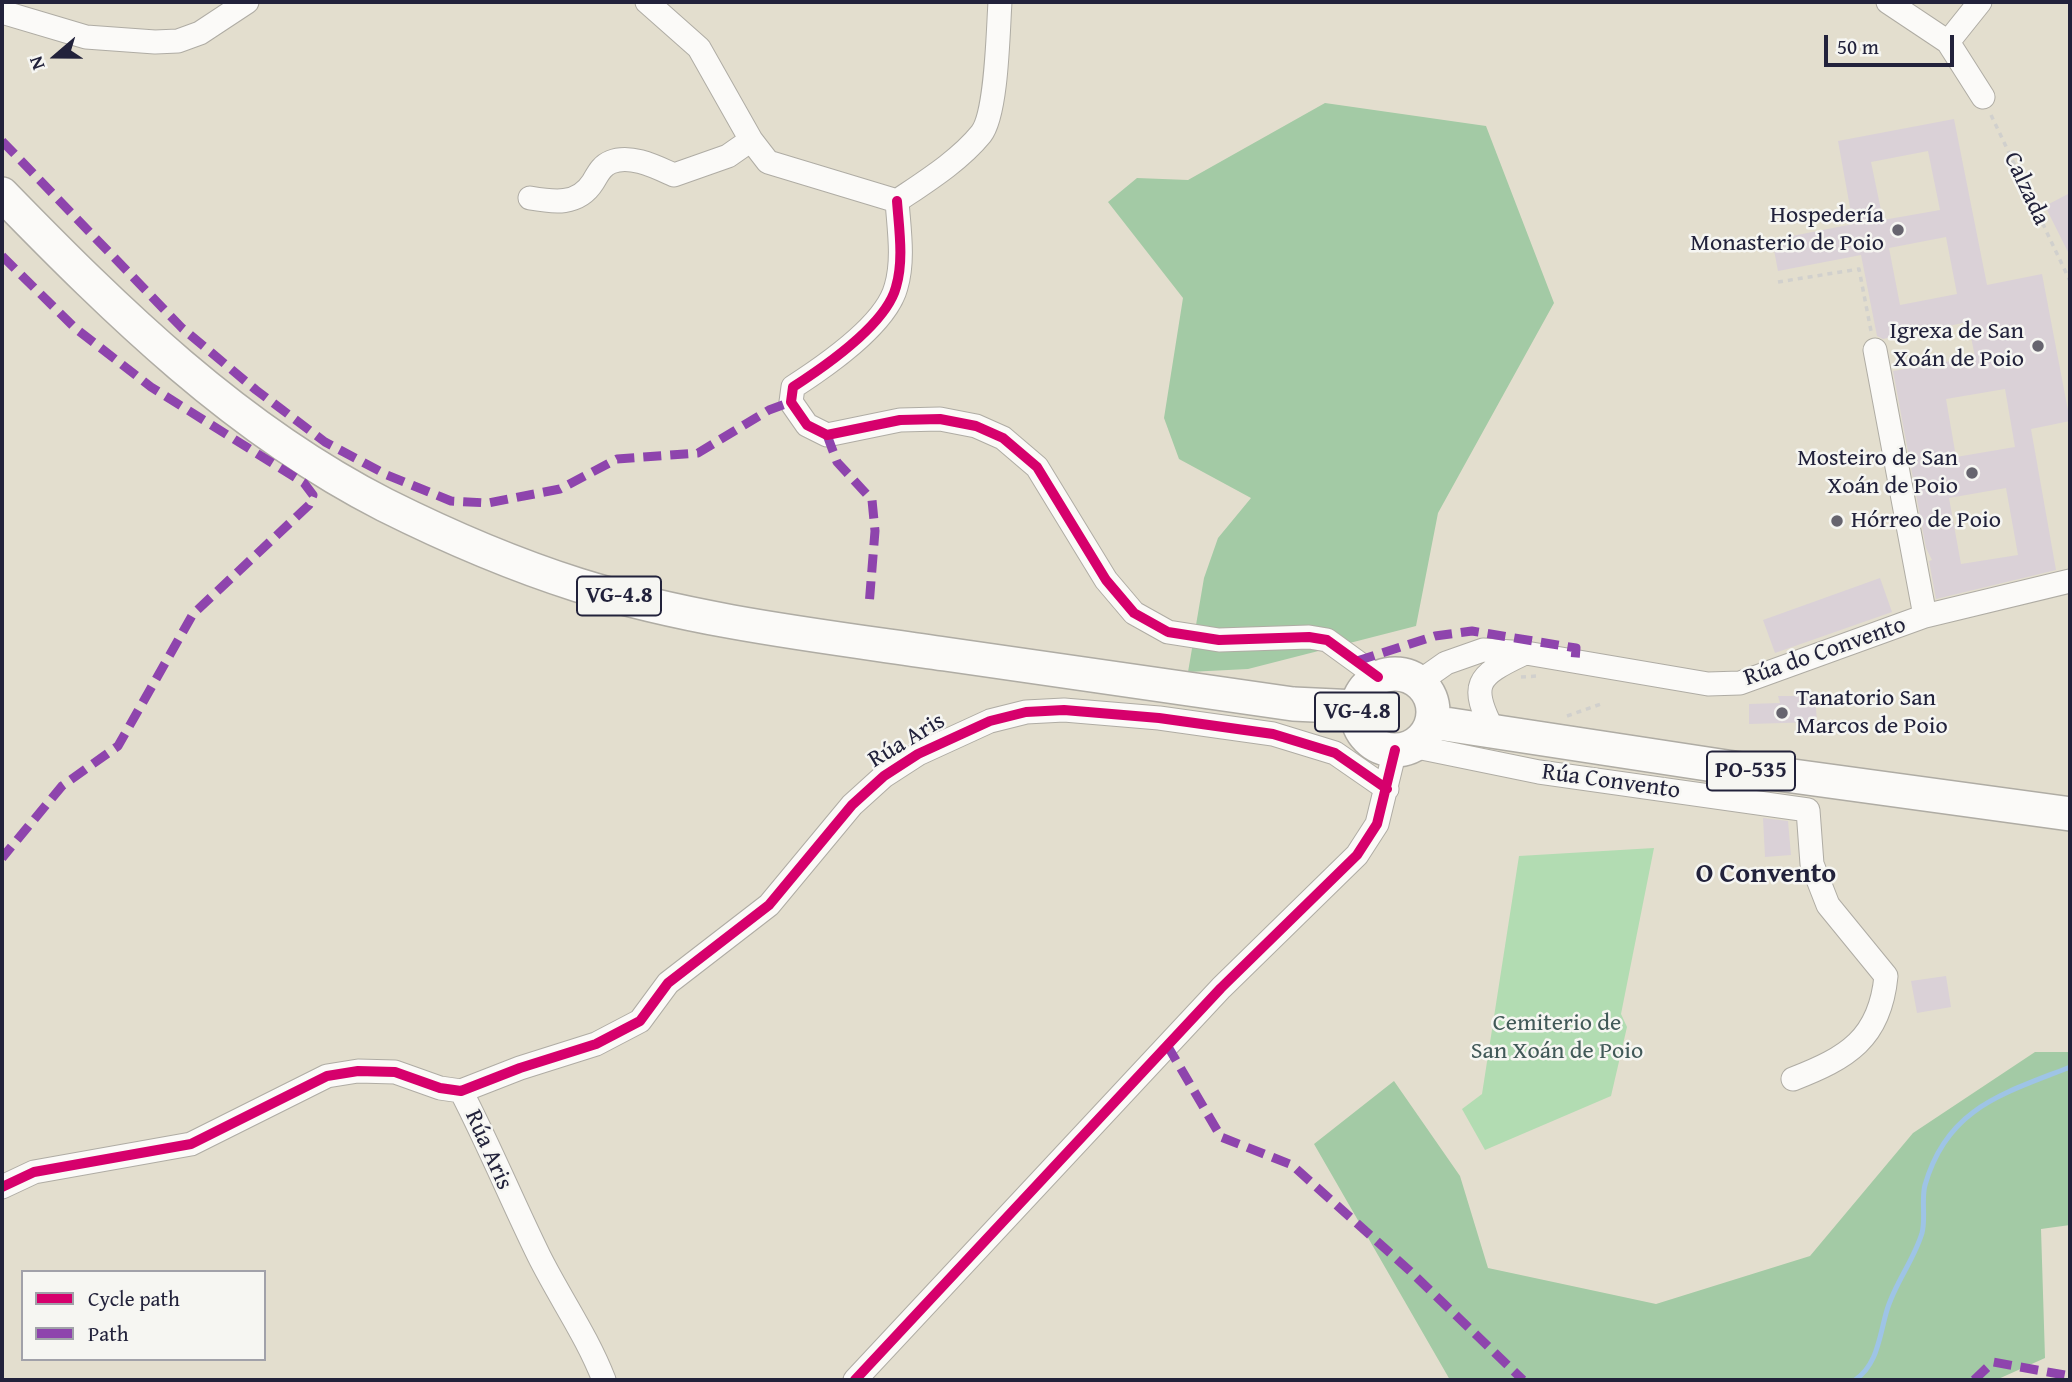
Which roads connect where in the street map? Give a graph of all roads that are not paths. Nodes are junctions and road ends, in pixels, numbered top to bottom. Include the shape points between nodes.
1 (247, 2) edge
2 (647, 2) edge
3 (1000, 2) edge
4 (1888, 2) edge
5 (1980, 2) edge
6 (2, 12) edge
7 (1948, 42) junction
8 (1983, 97) road end
9 (751, 140) junction
10 (2, 194) edge
11 (530, 198) dead end
12 (897, 201) junction
13 (1875, 350) road end
14 (2070, 581) edge
15 (1925, 616) junction
16 (1527, 653) junction
17 (1378, 677) junction
18 (1419, 682) junction
19 (1357, 707) junction
20 (1494, 732) junction
21 (1413, 739) junction
22 (1387, 789) junction
23 (2070, 814) edge
24 (1793, 1079) dead end
25 (461, 1091) junction
26 (2, 1186) edge
27 (604, 1380) edge
28 (855, 1380) edge

1 - 6 street via 200,33 166,42 86,37
2 - 9 street via 699,48
3 - 12 street via 994,88 983,133
4 - 7 street
5 - 7 street
7 - 8 street
9 - 11 street via 728,156 674,175 641,161 613,161 573,199 559,203
9 - 12 street via 768,162
10 - 19 highway, VG-4.8 via 86,280 212,393 293,450 383,503 475,547 578,585 694,615 1293,704
12 - 17 street via 900,247 896,289 853,344 793,387 792,402 807,425 827,435 900,420 940,419 976,426 1003,438 1037,467 1106,579 1134,613 1168,632 1219,640 1327,640
13 - 15 street
14 - 15 street, Rúa do Convento
15 - 16 street, Rúa do Convento via 1760,678 1725,685
16 - 18 street, Rúa do Convento via 1483,650 1462,655
16 - 20 street via 1488,671 1481,682 1482,709
17 - 18 highway, VG-4.8 via 1399,674
17 - 19 highway, VG-4.8 via 1360,695
18 - 21 highway, VG-4.8 via 1432,700
19 - 21 highway, VG-4.8 via 1358,720 1371,741
20 - 21 highway, PO-535
20 - 23 highway, PO-535
21 - 22 street
21 - 24 street, Rúa Convento via 1539,772 1808,810 1812,864 1828,905 1886,976 1879,1014 1856,1045 1835,1062
22 - 25 street, Rúa Aris via 1335,753 1273,734 1064,710 1026,712 989,722 918,754 884,776 852,805 769,905 668,983 640,1021 596,1044
22 - 28 street via 1377,824 1357,855 1221,988
25 - 26 street via 395,1072 327,1076 191,1144 34,1172
25 - 27 street, Rúa Aris via 507,1192

